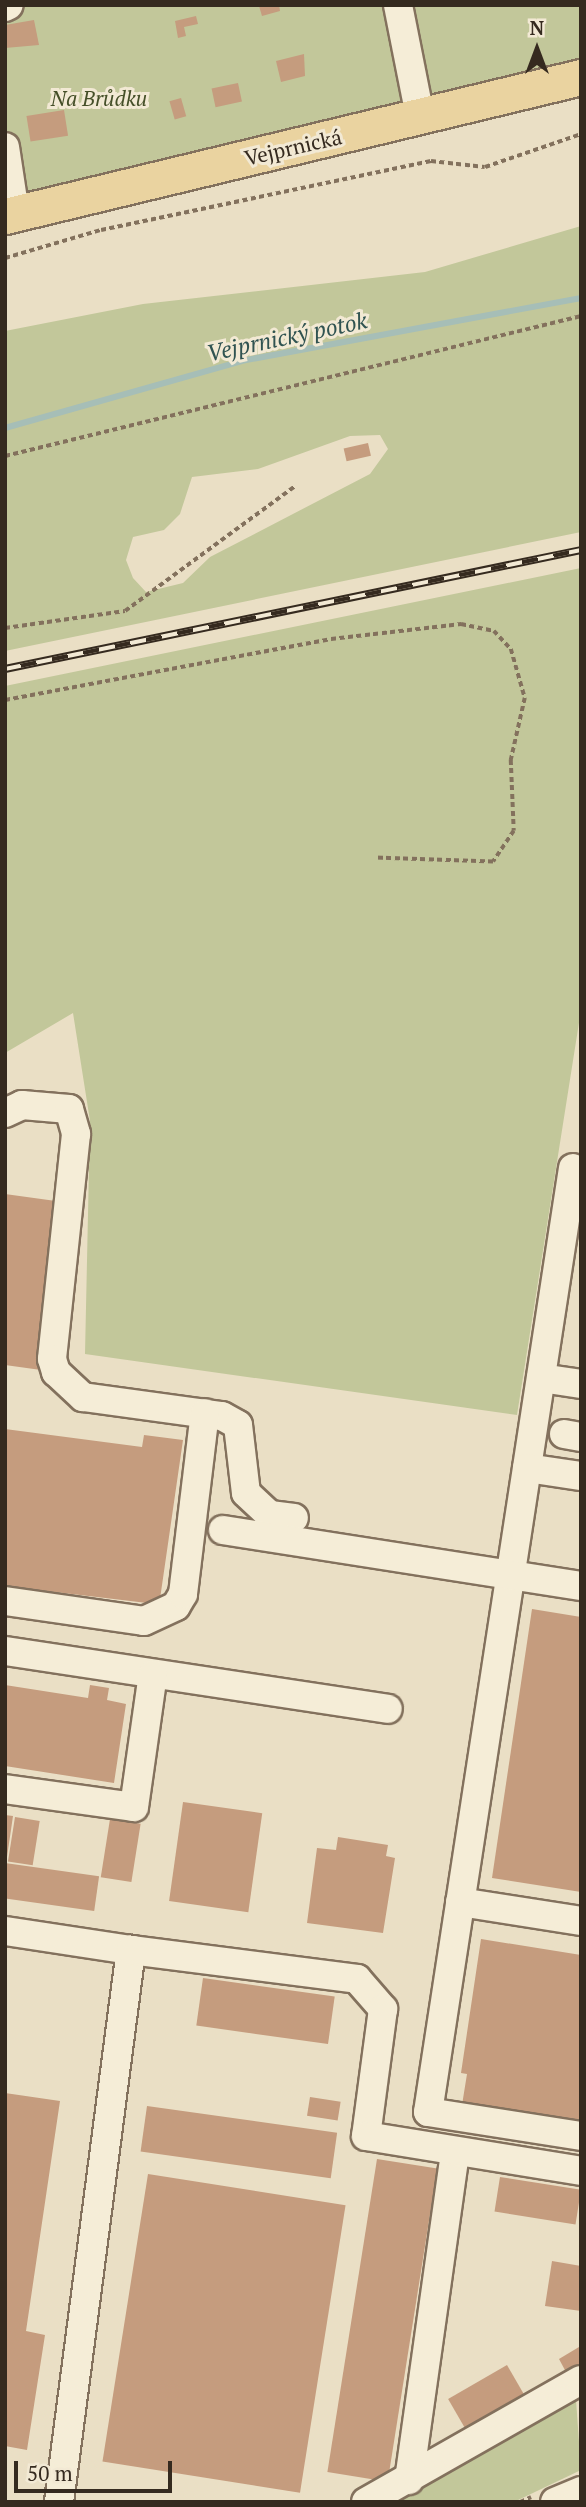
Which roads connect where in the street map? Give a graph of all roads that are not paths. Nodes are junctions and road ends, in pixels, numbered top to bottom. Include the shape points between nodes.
1 (398, 5) edge
2 (581, 77) edge
3 (420, 116) junction
4 (5, 147) edge
5 (10, 215) edge
6 (5, 1113) edge
7 (573, 1168) dead end
8 (570, 1267) edge
9 (541, 1378) junction
10 (581, 1384) edge
11 (205, 1413) junction
12 (527, 1468) junction
13 (581, 1476) edge
14 (294, 1518) dead end
15 (223, 1530) dead end
16 (511, 1575) junction
17 (581, 1586) edge
18 (5, 1601) edge
19 (5, 1651) edge
20 (153, 1674) junction
21 (388, 1709) dead end
22 (5, 1788) edge
23 (460, 1902) junction
24 (581, 1921) edge
25 (5, 1931) edge
26 (131, 1950) junction
27 (581, 2136) edge
28 (455, 2152) junction
29 (581, 2171) edge
30 (581, 2380) edge
31 (409, 2480) junction
32 (581, 2491) edge
33 (59, 2502) edge
34 (366, 2502) edge
35 (555, 2502) edge

1 - 3 street
2 - 3 main road, Vejprnická
3 - 5 main road, Vejprnická
4 - 5 street
6 - 11 street via 22,1105 69,1109 76,1134 52,1359 56,1372 83,1397
7 - 8 street
8 - 9 street
9 - 10 street
9 - 12 street
11 - 14 street via 222,1416 244,1433 246,1493 257,1507
11 - 18 street via 183,1594 176,1606 144,1621
12 - 13 street
12 - 16 street
15 - 16 street
16 - 17 street
16 - 23 street
19 - 20 street
20 - 21 street
20 - 22 street via 134,1807
23 - 24 street
23 - 27 street via 428,2112
25 - 26 street
26 - 28 street via 357,1979 383,2010 366,2136
26 - 33 street
28 - 29 street
28 - 31 street
30 - 31 street
31 - 34 street
32 - 35 street

